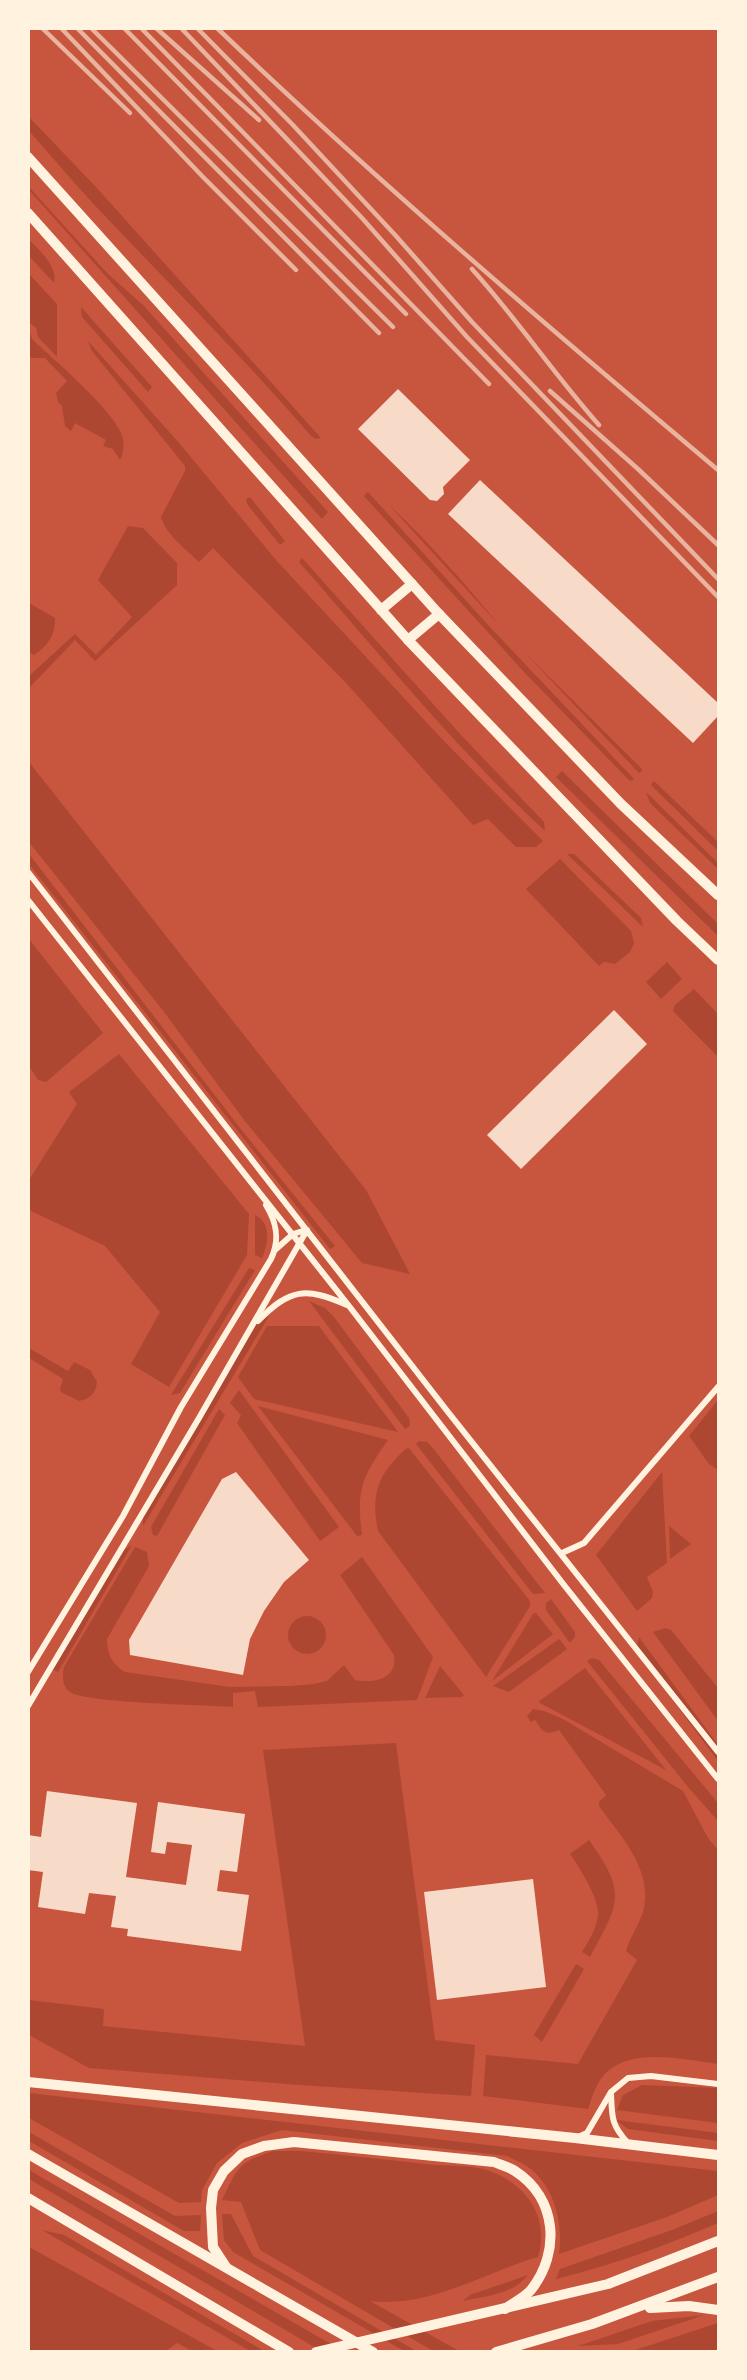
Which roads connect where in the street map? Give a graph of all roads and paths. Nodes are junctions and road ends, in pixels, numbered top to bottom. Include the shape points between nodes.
1 (28, 157) edge
2 (28, 213) edge
3 (412, 584) junction
4 (381, 610) junction
5 (439, 614) junction
6 (408, 640) junction
7 (28, 872) edge
8 (718, 895) edge
9 (28, 900) edge
10 (718, 960) edge
11 (256, 1186) junction
12 (307, 1230) junction
13 (293, 1234) junction
14 (300, 1242) junction
15 (274, 1251) junction
16 (349, 1305) junction
17 (252, 1328) junction
18 (718, 1387) edge
19 (562, 1553) junction
20 (28, 1672) edge
21 (28, 1706) edge
22 (718, 1752) edge
23 (718, 1779) edge
24 (28, 2082) edge
25 (718, 2084) edge
26 (611, 2092) junction
27 (575, 2138) junction
28 (629, 2144) junction
29 (28, 2154) edge
30 (718, 2154) edge
31 (28, 2198) edge
32 (42, 2206) junction
33 (28, 2211) edge
34 (718, 2241) edge
35 (226, 2266) junction
36 (718, 2277) edge
37 (638, 2308) junction
38 (505, 2309) junction
39 (718, 2310) edge
40 (289, 2352) edge
41 (316, 2352) edge
42 (373, 2352) edge
43 (496, 2352) edge

1 - 3 main road
2 - 4 main road
3 - 4 main road
3 - 5 main road
4 - 6 main road
5 - 6 main road
5 - 8 main road via 621,804
6 - 10 main road
7 - 12 street
9 - 11 street
11 - 13 street
11 - 15 street via 276,1228
12 - 13 street
12 - 14 street
12 - 19 street
13 - 14 street
13 - 15 street
14 - 16 street
14 - 17 street
15 - 20 street via 181,1407 123,1516
16 - 17 street via 309,1293 289,1297 276,1302
16 - 23 street
17 - 21 street
18 - 19 street via 584,1543
19 - 22 street
24 - 27 main road
25 - 26 street via 651,2076 628,2078
26 - 27 street via 587,2133
26 - 28 street via 612,2119
27 - 28 main road
28 - 30 main road
29 - 35 main road
31 - 32 main road
32 - 33 main road
32 - 40 main road
34 - 38 main road via 608,2284
35 - 38 main road via 213,2247 213,2190 225,2170 242,2154 264,2145 294,2142 494,2162 514,2170 528,2182 540,2196 552,2228 545,2265 530,2291
35 - 42 main road
36 - 37 main road
37 - 39 main road via 689,2306
37 - 43 main road
38 - 41 main road

